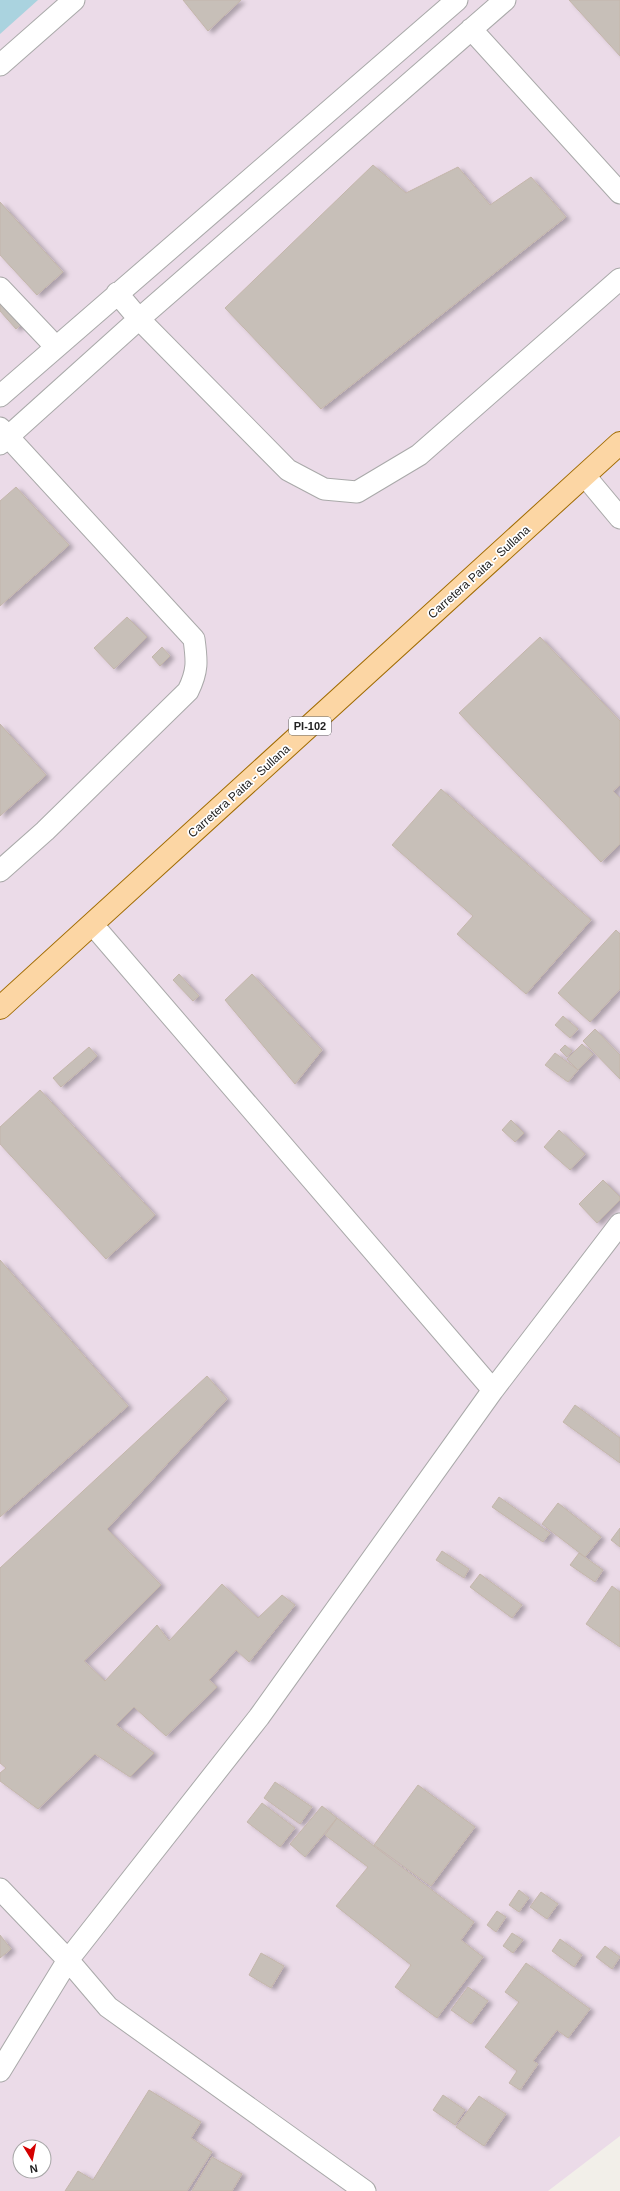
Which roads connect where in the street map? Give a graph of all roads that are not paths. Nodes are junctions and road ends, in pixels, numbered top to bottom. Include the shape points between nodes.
1 (74, 0) edge
2 (457, 0) edge
3 (505, 0) edge
4 (471, 30) junction
5 (0, 65) edge
6 (620, 193) edge
7 (620, 279) edge
8 (0, 288) edge
9 (117, 294) junction
10 (139, 319) junction
11 (56, 347) junction
12 (0, 396) edge
13 (3, 436) edge
14 (620, 443) edge
15 (585, 476) junction
16 (617, 509) edge
17 (0, 871) edge
18 (93, 924) junction
19 (0, 1008) edge
20 (620, 1224) edge
21 (494, 1390) junction
22 (0, 1889) edge
23 (68, 1960) junction
24 (0, 2070) edge
25 (365, 2191) edge

1 - 5 street
2 - 9 street
3 - 4 street
4 - 6 street
4 - 10 street
7 - 10 street via 419,455 357,492 324,489 288,470
8 - 11 street
9 - 10 street
9 - 11 street
10 - 13 street
11 - 12 street
13 - 17 street via 194,639 197,661 195,676 188,692 45,831
14 - 15 main road, Carretera Paita - Sullana / PI-102
15 - 16 street
15 - 18 main road, Carretera Paita - Sullana / PI-102
18 - 19 main road, Carretera Paita - Sullana / PI-102
18 - 21 street
20 - 21 street
21 - 23 street via 259,1717
22 - 23 street
23 - 24 street
23 - 25 street via 108,2007

